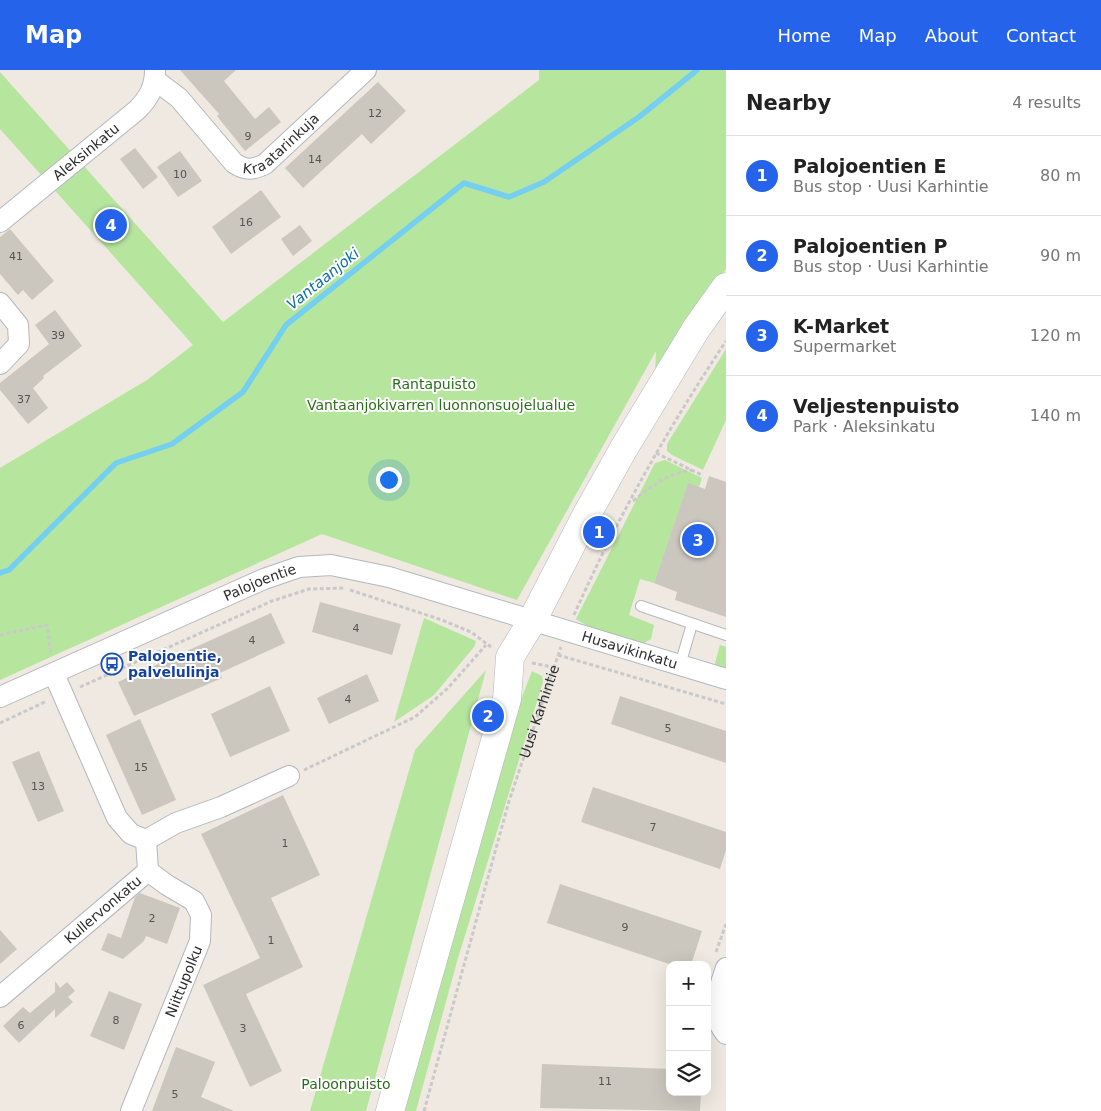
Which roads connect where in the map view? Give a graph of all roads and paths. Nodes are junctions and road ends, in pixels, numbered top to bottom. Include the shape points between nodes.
1 (366, 70) edge
2 (155, 75) edge
3 (0, 222) edge
4 (726, 287) edge
5 (0, 303) edge
6 (726, 341) edge
7 (0, 364) edge
8 (656, 454) junction
9 (692, 470) junction
10 (702, 475) dead end
11 (630, 503) junction
12 (641, 606) dead end
13 (532, 621) junction
14 (692, 624) junction
15 (567, 631) junction
16 (0, 635) edge
17 (726, 635) edge
18 (486, 645) junction
19 (558, 655) junction
20 (530, 662) junction
21 (680, 665) junction
22 (54, 674) junction
23 (726, 679) edge
24 (64, 694) junction
25 (0, 697) edge
26 (726, 704) edge
27 (0, 723) edge
28 (289, 776) joint
29 (146, 840) junction
30 (148, 871) junction
31 (726, 968) edge
32 (0, 997) edge
33 (726, 1034) edge
34 (131, 1111) edge
35 (390, 1111) edge
36 (424, 1111) edge

1 - 2 street, Kraatarinkuja via 265,164 254,170 243,169 234,163
2 - 3 street, Aleksinkatu via 149,97 137,110
4 - 13 street, Uusi Karhintie via 696,329 624,448
5 - 7 street via 18,325 19,344
6 - 8 path, Uusi Karhintie
8 - 9 path
8 - 11 path, Uusi Karhintie
9 - 10 path
9 - 11 path via 658,481
11 - 15 path, Uusi Karhintie
12 - 14 lane
13 - 15 street, Husavikinkatu
13 - 20 street, Uusi Karhintie
13 - 22 street, Palojoentie via 389,577 331,565 299,567 264,578
14 - 17 lane
14 - 21 lane
15 - 19 path, Uusi Karhintie
15 - 21 street, Husavikinkatu
16 - 22 path via 47,626
18 - 20 path
18 - 24 path via 471,632 442,620 346,588 309,588 272,601
18 - 28 path via 448,688 415,717
19 - 20 path, Uusi Karhintie
19 - 26 path
20 - 35 street, Uusi Karhintie via 507,699
20 - 36 path, Uusi Karhintie via 509,801
21 - 23 street, Husavikinkatu
22 - 24 street
22 - 25 street, Palojoentie
24 - 27 path
24 - 29 street via 117,818 131,834
28 - 29 street via 221,807 176,823
29 - 30 street, Kullervonkatu
30 - 32 street, Kullervonkatu
30 - 34 street, Niittupolku via 194,901 201,915 200,941
31 - 33 street via 717,995 717,1012

